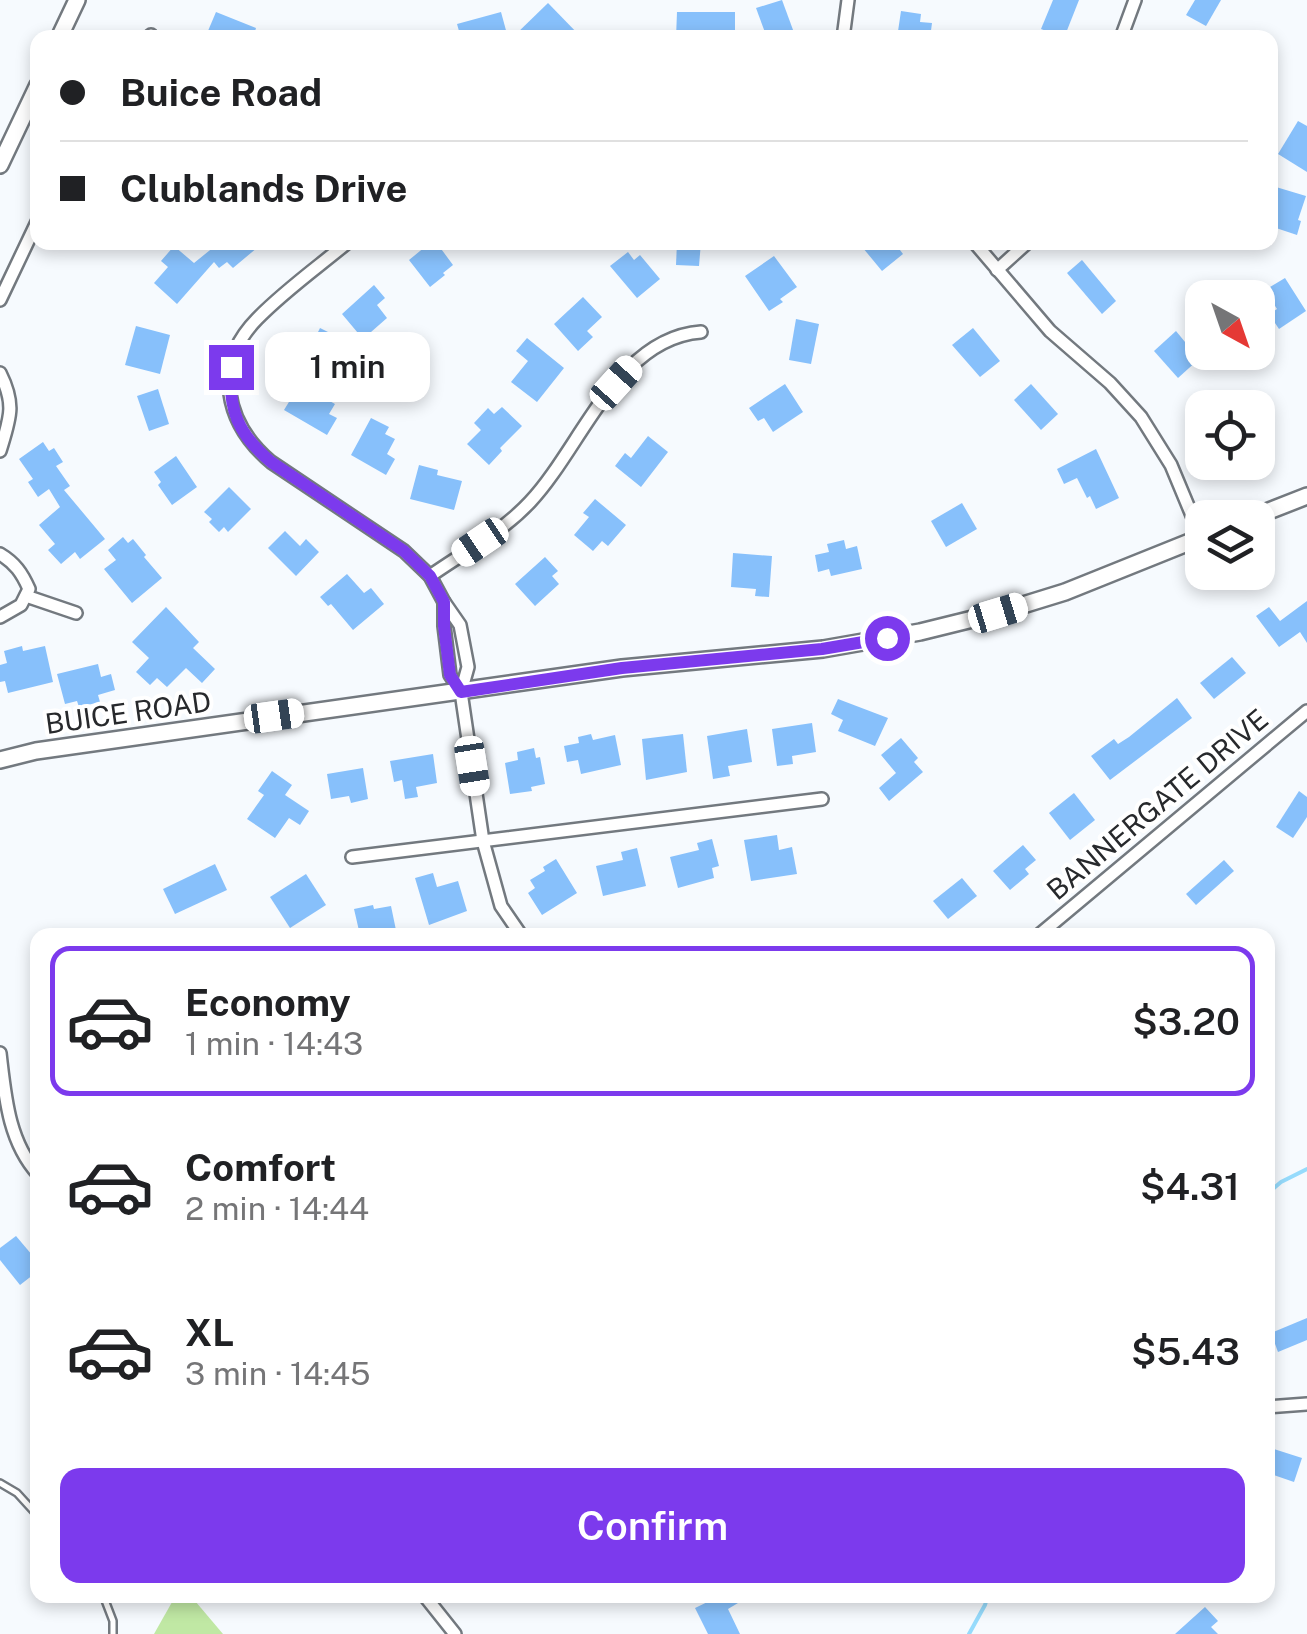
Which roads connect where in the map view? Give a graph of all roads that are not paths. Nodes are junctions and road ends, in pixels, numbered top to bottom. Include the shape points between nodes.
1 (77, 0) edge
2 (848, 0) edge
3 (1135, 0) edge
4 (63, 30) edge
5 (844, 30) edge
6 (1124, 30) edge
7 (30, 101) edge
8 (0, 165) edge
9 (30, 237) edge
10 (338, 250) edge
11 (981, 250) edge
12 (1019, 250) edge
13 (997, 270) junction
14 (0, 300) edge
15 (700, 332) dead end
16 (0, 373) edge
17 (0, 451) edge
18 (1307, 496) edge
19 (1186, 500) edge
20 (1275, 509) edge
21 (1185, 544) edge
22 (0, 554) edge
23 (430, 576) junction
24 (26, 596) junction
25 (76, 614) dead end
26 (0, 617) edge
27 (461, 692) junction
28 (1307, 711) edge
29 (0, 760) edge
30 (822, 799) dead end
31 (483, 840) junction
32 (352, 857) dead end
33 (516, 928) edge
34 (1053, 928) edge
35 (0, 1053) edge
36 (30, 1163) edge
37 (1307, 1404) edge
38 (1275, 1407) edge
39 (0, 1483) edge
40 (30, 1507) edge
41 (106, 1603) edge
42 (430, 1603) edge
43 (113, 1634) edge
44 (455, 1634) edge

1 - 4 street
2 - 5 street
3 - 6 street
7 - 8 street
9 - 14 street
10 - 23 street via 256,319 239,343 229,390 233,412 254,448
11 - 13 street
12 - 13 street
13 - 19 street via 1141,417
15 - 23 street via 666,339 630,368 530,503
16 - 17 street via 12,414
18 - 20 street
21 - 27 street, BUICE ROAD via 1065,592 920,632
22 - 24 street via 23,575
23 - 27 street via 444,602 450,675
24 - 25 street
24 - 26 street
27 - 29 street, BUICE ROAD
27 - 31 street
28 - 34 street, BANNERGATE DRIVE
30 - 31 street
31 - 32 street
31 - 33 street via 500,906
35 - 36 street via 14,1134
37 - 38 street
39 - 40 lane
41 - 43 lane
42 - 44 street

